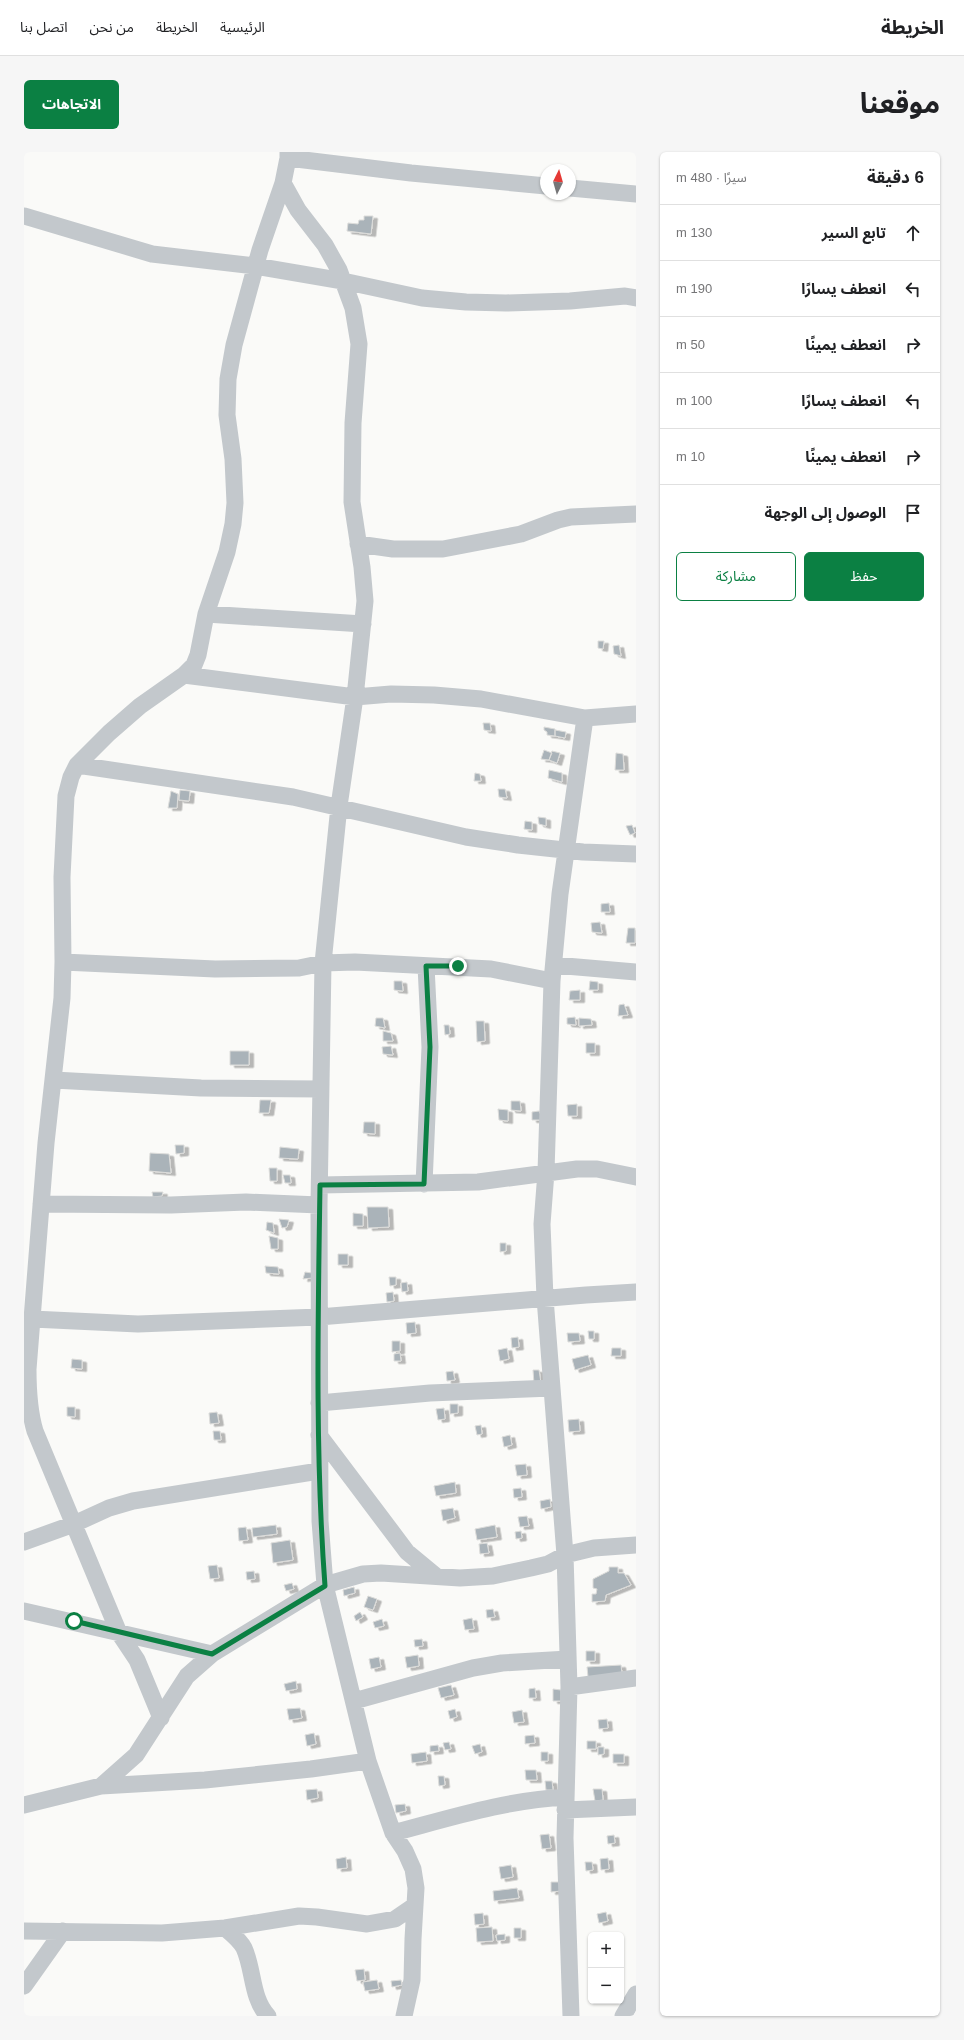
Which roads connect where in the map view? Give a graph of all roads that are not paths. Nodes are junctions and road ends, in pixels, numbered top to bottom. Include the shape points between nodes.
1 (288, 155) edge
2 (283, 183) junction
3 (540, 185) edge
4 (576, 189) edge
5 (636, 194) edge
6 (24, 216) edge
7 (255, 266) junction
8 (343, 281) junction
9 (636, 298) edge
10 (636, 514) edge
11 (358, 544) junction
12 (206, 614) junction
13 (363, 624) junction
14 (184, 675) junction
15 (355, 697) junction
16 (636, 713) edge
17 (585, 718) junction
18 (77, 765) junction
19 (339, 806) junction
20 (566, 851) junction
21 (636, 854) edge
22 (64, 962) junction
23 (324, 963) junction
24 (426, 966) junction
25 (636, 972) edge
26 (553, 973) junction
27 (54, 1080) junction
28 (321, 1089) junction
29 (546, 1172) junction
30 (636, 1177) edge
31 (424, 1184) junction
32 (320, 1185) junction
33 (41, 1204) junction
34 (319, 1205) junction
35 (636, 1292) edge
36 (545, 1298) junction
37 (319, 1317) junction
38 (32, 1319) junction
39 (26, 1371) edge
40 (552, 1388) junction
41 (319, 1403) junction
42 (319, 1435) junction
43 (319, 1471) junction
44 (74, 1524) junction
45 (24, 1542) edge
46 (636, 1545) edge
47 (565, 1555) junction
48 (436, 1576) junction
49 (325, 1586) junction
50 (24, 1611) edge
51 (119, 1633) junction
52 (212, 1654) junction
53 (568, 1659) junction
54 (636, 1678) edge
55 (569, 1687) junction
56 (354, 1701) junction
57 (161, 1718) junction
58 (368, 1761) junction
59 (101, 1786) junction
60 (566, 1803) junction
61 (24, 1805) edge
62 (636, 1807) edge
63 (393, 1833) junction
64 (414, 1906) junction
65 (225, 1928) junction
66 (24, 1931) edge
67 (63, 1931) junction
68 (24, 1986) edge
69 (636, 1994) edge
70 (268, 2016) edge
71 (404, 2016) edge
72 (572, 2016) edge
73 (623, 2016) edge

1 - 2 street
1 - 3 street via 411,173
2 - 7 street
2 - 8 street via 298,210 325,245
4 - 5 street
6 - 7 street via 140,251
7 - 8 street
7 - 12 street via 234,345 228,379 227,415 235,503 233,524 227,552
8 - 9 street via 422,298 466,302 570,301 625,296
8 - 11 street via 353,308 360,344 352,468 352,502
10 - 11 street via 570,517 522,534 443,549 399,549
11 - 13 street via 365,601
12 - 13 street
12 - 14 street via 198,655 194,665
13 - 15 street
14 - 15 street
14 - 18 street via 140,706
15 - 17 street via 391,694 481,699
15 - 19 street
16 - 17 street
17 - 20 street
18 - 19 street
18 - 22 street via 66,796 62,877
19 - 20 street via 466,837
19 - 23 street
20 - 21 street
20 - 26 street
22 - 23 street via 215,969 299,968
22 - 27 street
23 - 24 street
23 - 28 street
24 - 26 street
24 - 31 street via 430,1047
25 - 26 street
26 - 29 street
27 - 28 street via 201,1088
27 - 33 street
28 - 32 street
29 - 30 street via 597,1169
29 - 31 street via 511,1179
29 - 36 street via 542,1224
31 - 32 street
32 - 34 street
33 - 34 street via 171,1205 246,1202
33 - 38 street
34 - 37 street
35 - 36 street
36 - 37 street
36 - 40 street
37 - 38 street via 138,1324
37 - 41 street
38 - 39 street
39 - 44 street via 30,1416
40 - 41 street via 430,1393
40 - 47 street
41 - 42 street
42 - 43 street
42 - 48 street via 407,1552
43 - 44 street via 133,1501 109,1508
43 - 49 street
44 - 45 street
44 - 51 street
46 - 47 street via 594,1548
47 - 48 street via 548,1564 511,1573 469,1577
47 - 53 street
48 - 49 street via 381,1572 363,1574
49 - 52 street
49 - 56 street
50 - 51 street
51 - 52 street
51 - 57 street via 137,1660
52 - 57 street via 187,1676
53 - 55 street
53 - 56 street via 515,1662 473,1668
54 - 55 street
55 - 60 street
56 - 58 street
57 - 59 street via 136,1755
58 - 59 street via 205,1780
58 - 63 street
59 - 61 street
60 - 62 street
60 - 63 street via 537,1798
60 - 72 street
63 - 64 street via 413,1870 416,1888
64 - 65 street via 395,1919 382,1923 367,1924 317,1916 299,1916
64 - 71 street via 412,1980
65 - 67 street via 162,1933
65 - 70 street via 244,1948 259,2004
66 - 67 street
67 - 68 street
69 - 73 street

